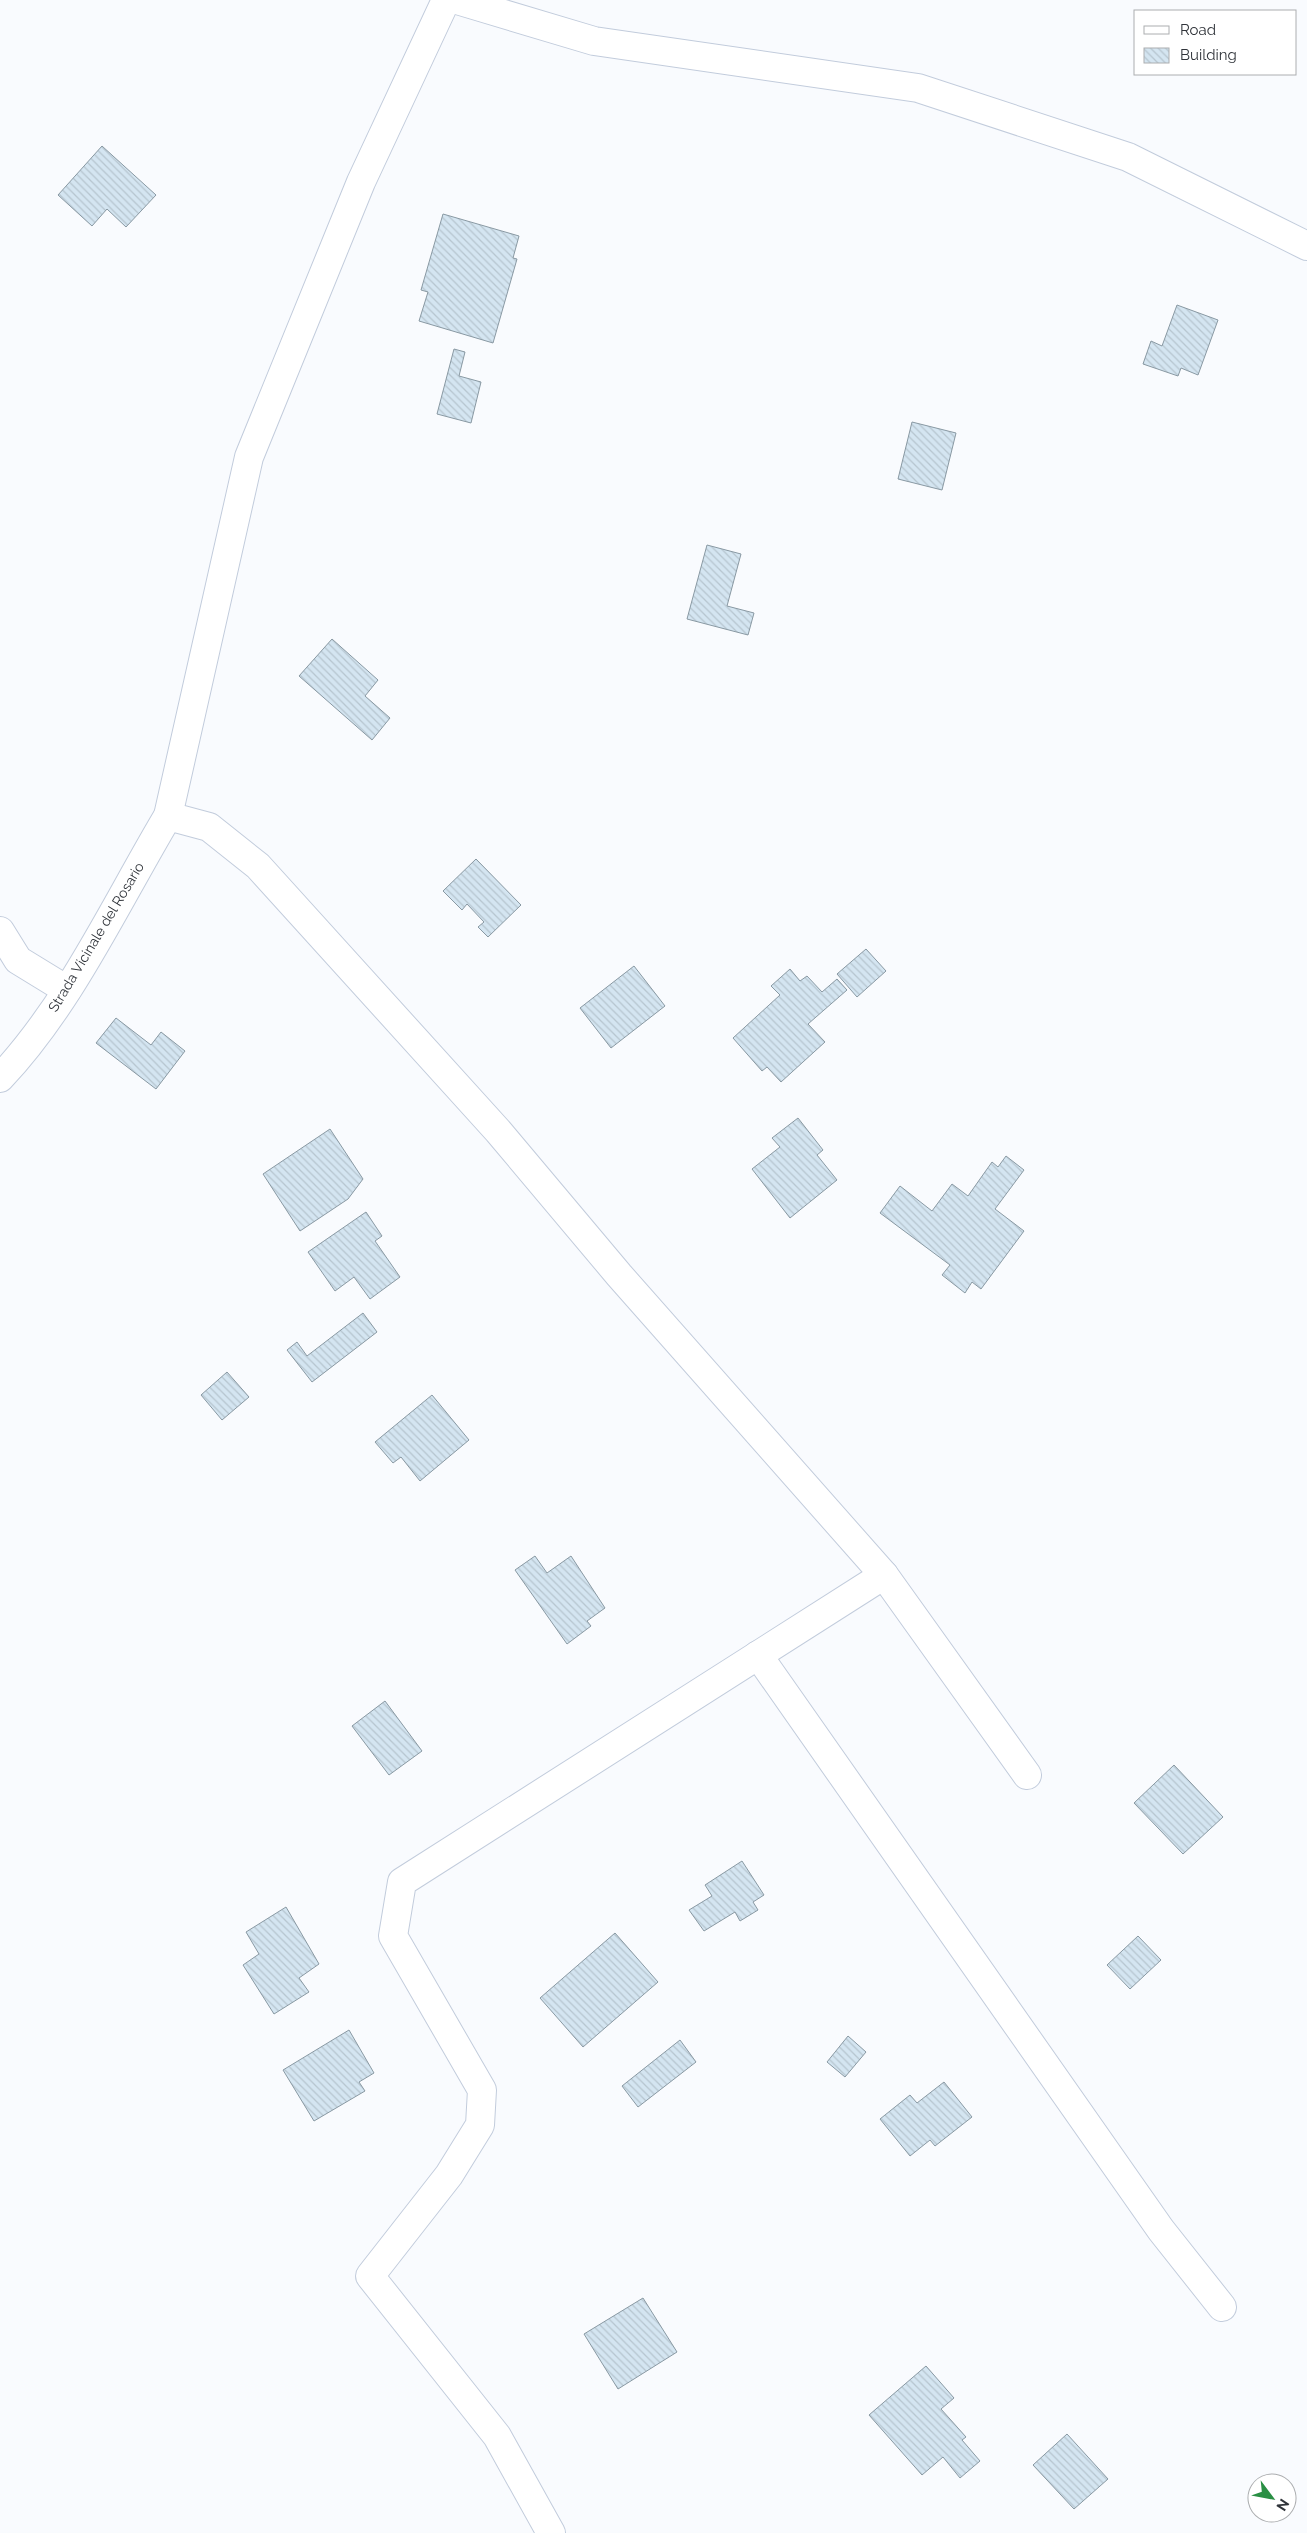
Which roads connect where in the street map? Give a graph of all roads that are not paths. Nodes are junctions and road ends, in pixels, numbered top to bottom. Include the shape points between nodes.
1 (446, 0) edge
2 (457, 0) edge
3 (1307, 246) edge
4 (168, 816) junction
5 (0, 931) edge
6 (67, 990) junction
7 (0, 1078) edge
8 (884, 1575) junction
9 (758, 1655) junction
10 (1027, 1775) dead end
11 (1222, 2307) dead end
12 (551, 2533) edge

1 - 4 street, Strada Vicinale del Rosario via 361,182 249,457
2 - 3 street via 594,41 918,88 1128,157
4 - 6 street, Strada Vicinale del Rosario
4 - 8 street via 209,827 258,866 498,1131 618,1274
5 - 6 street via 18,960
6 - 7 street, Strada Vicinale del Rosario
8 - 9 street
8 - 10 street
9 - 11 street via 1161,2230
9 - 12 street via 402,1882 393,1936 482,2090 480,2125 449,2175 370,2276 497,2436

